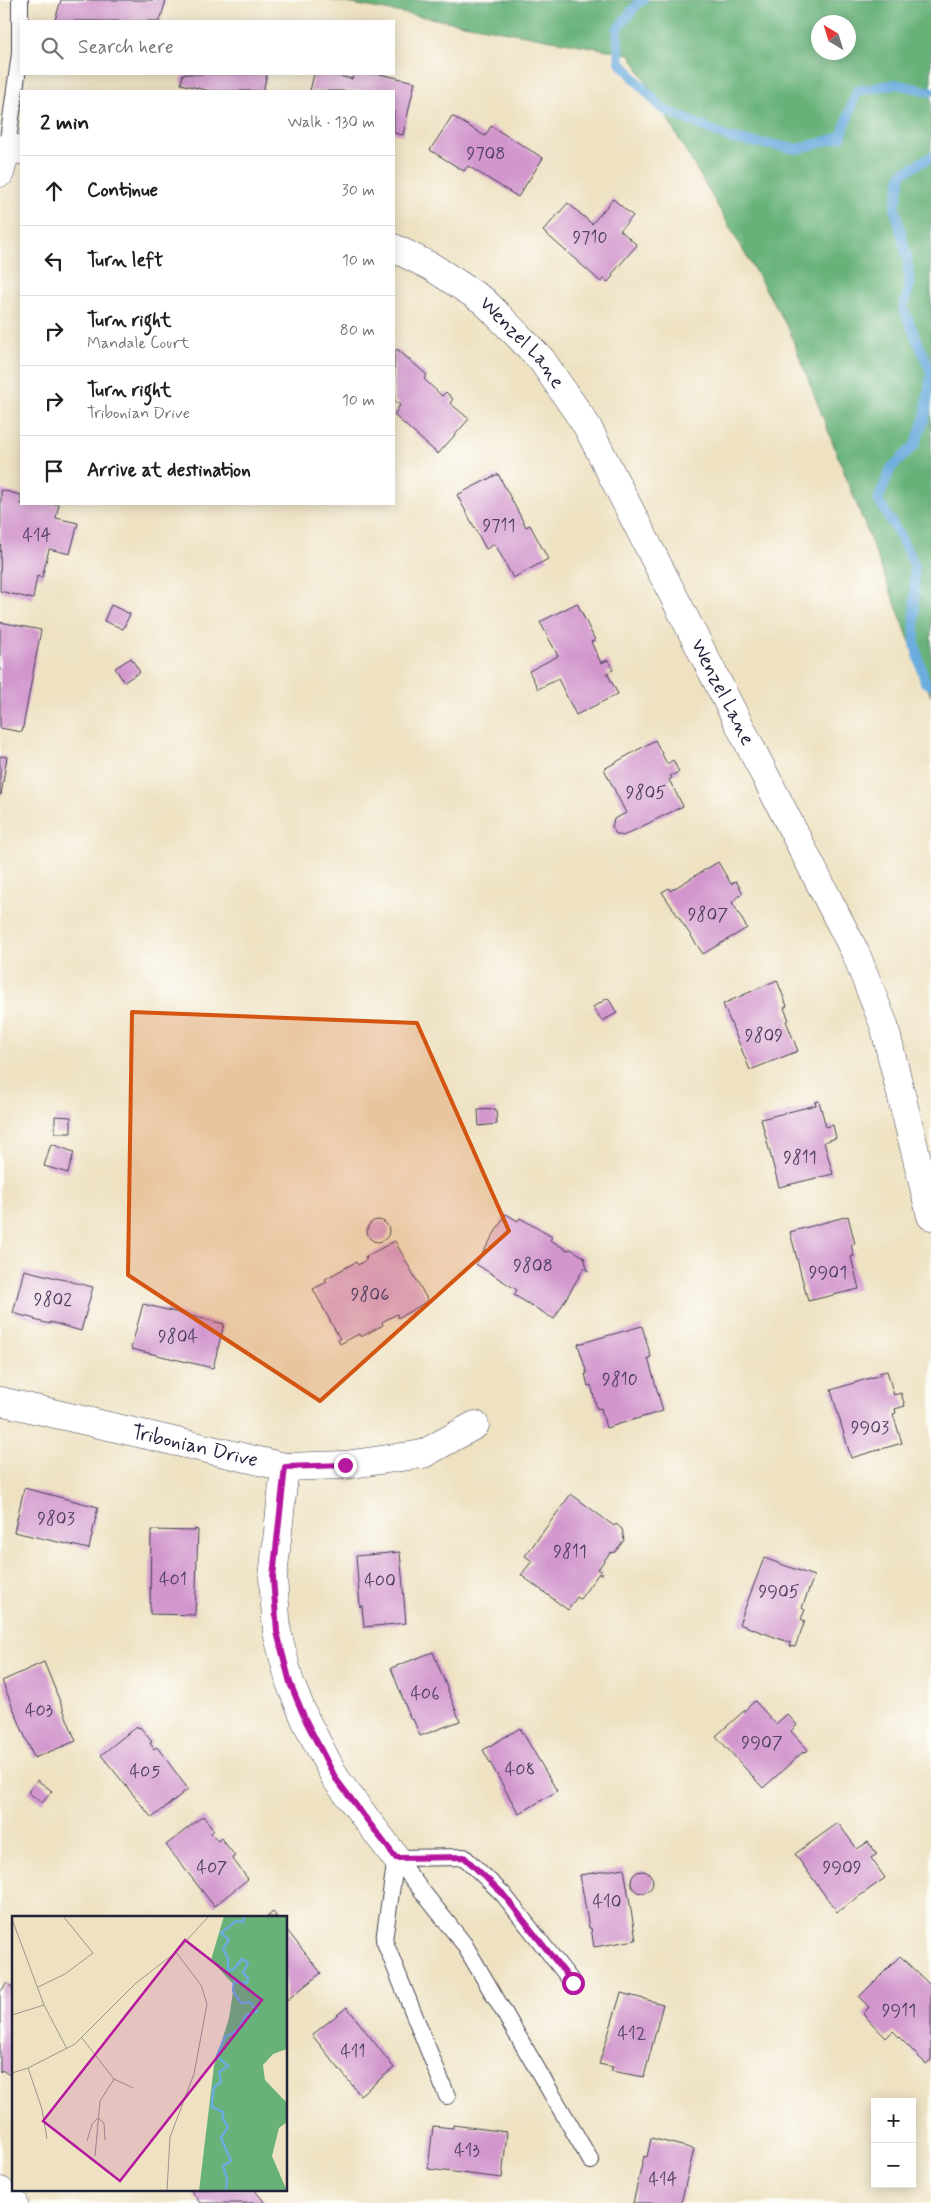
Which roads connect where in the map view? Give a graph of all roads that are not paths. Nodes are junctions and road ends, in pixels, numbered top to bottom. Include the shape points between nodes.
1 (20, 0) edge
2 (14, 148) edge
3 (0, 174) edge
4 (395, 248) edge
5 (931, 1216) edge
6 (0, 1400) edge
7 (475, 1425) dead end
8 (285, 1467) junction
9 (396, 1858) junction
10 (573, 1983) dead end
11 (447, 2096) dead end
12 (591, 2160) dead end
13 (0, 2191) edge
14 (14, 2203) edge

1 - 2 lane
2 - 3 street
4 - 5 street, Wenzel Lane via 432,267 484,301 541,359 587,426 856,954 884,1025
6 - 8 street, Tribonian Drive
7 - 8 street, Tribonian Drive via 423,1454 345,1465
8 - 9 street via 273,1577 277,1632 290,1683 336,1779
9 - 10 lane via 464,1857 503,1894
9 - 11 lane via 384,1940
9 - 12 lane via 464,1944
13 - 14 street

